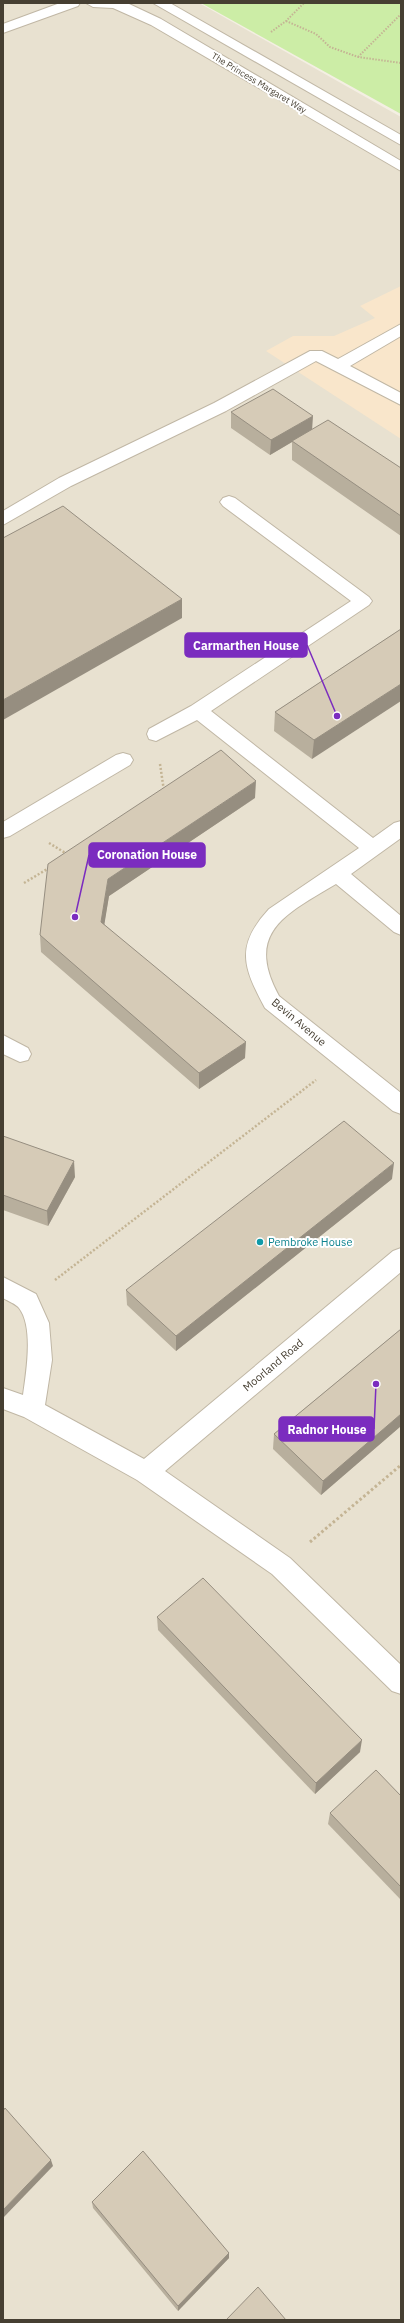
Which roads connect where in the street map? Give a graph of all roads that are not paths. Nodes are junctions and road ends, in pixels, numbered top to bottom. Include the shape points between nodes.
1 (73, 3) edge
2 (93, 3) edge
3 (160, 3) edge
4 (118, 4) edge
5 (3, 29) edge
6 (401, 141) edge
7 (401, 167) edge
8 (397, 337) edge
9 (338, 366) junction
10 (401, 400) edge
11 (229, 502) dead end
12 (3, 519) edge
13 (198, 711) junction
14 (156, 734) road end
15 (123, 760) dead end
16 (401, 828) edge
17 (3, 831) edge
18 (372, 848) junction
19 (337, 874) junction
20 (401, 927) edge
21 (3, 1043) edge
22 (20, 1054) dead end
23 (401, 1105) edge
24 (401, 1258) edge
25 (3, 1286) edge
26 (3, 1398) edge
27 (32, 1410) junction
28 (146, 1472) junction
29 (401, 1682) edge

1 - 5 street
2 - 4 street, The Princess Margaret Way
3 - 6 street, The Princess Margaret Way
4 - 7 street, The Princess Margaret Way via 156,22
8 - 9 street
9 - 10 street
9 - 12 street via 316,354 220,407 65,482
11 - 13 street via 363,601
13 - 14 street
13 - 18 street
15 - 17 street
16 - 18 street, Bevin Avenue
18 - 19 street, Bevin Avenue
19 - 20 street
19 - 23 street, Bevin Avenue via 283,908 262,928 255,951 260,978 272,1002
21 - 22 street
24 - 28 street, Moorland Road
25 - 27 street via 28,1301 37,1323 40,1360
26 - 27 street
27 - 28 street
28 - 29 street via 281,1566

